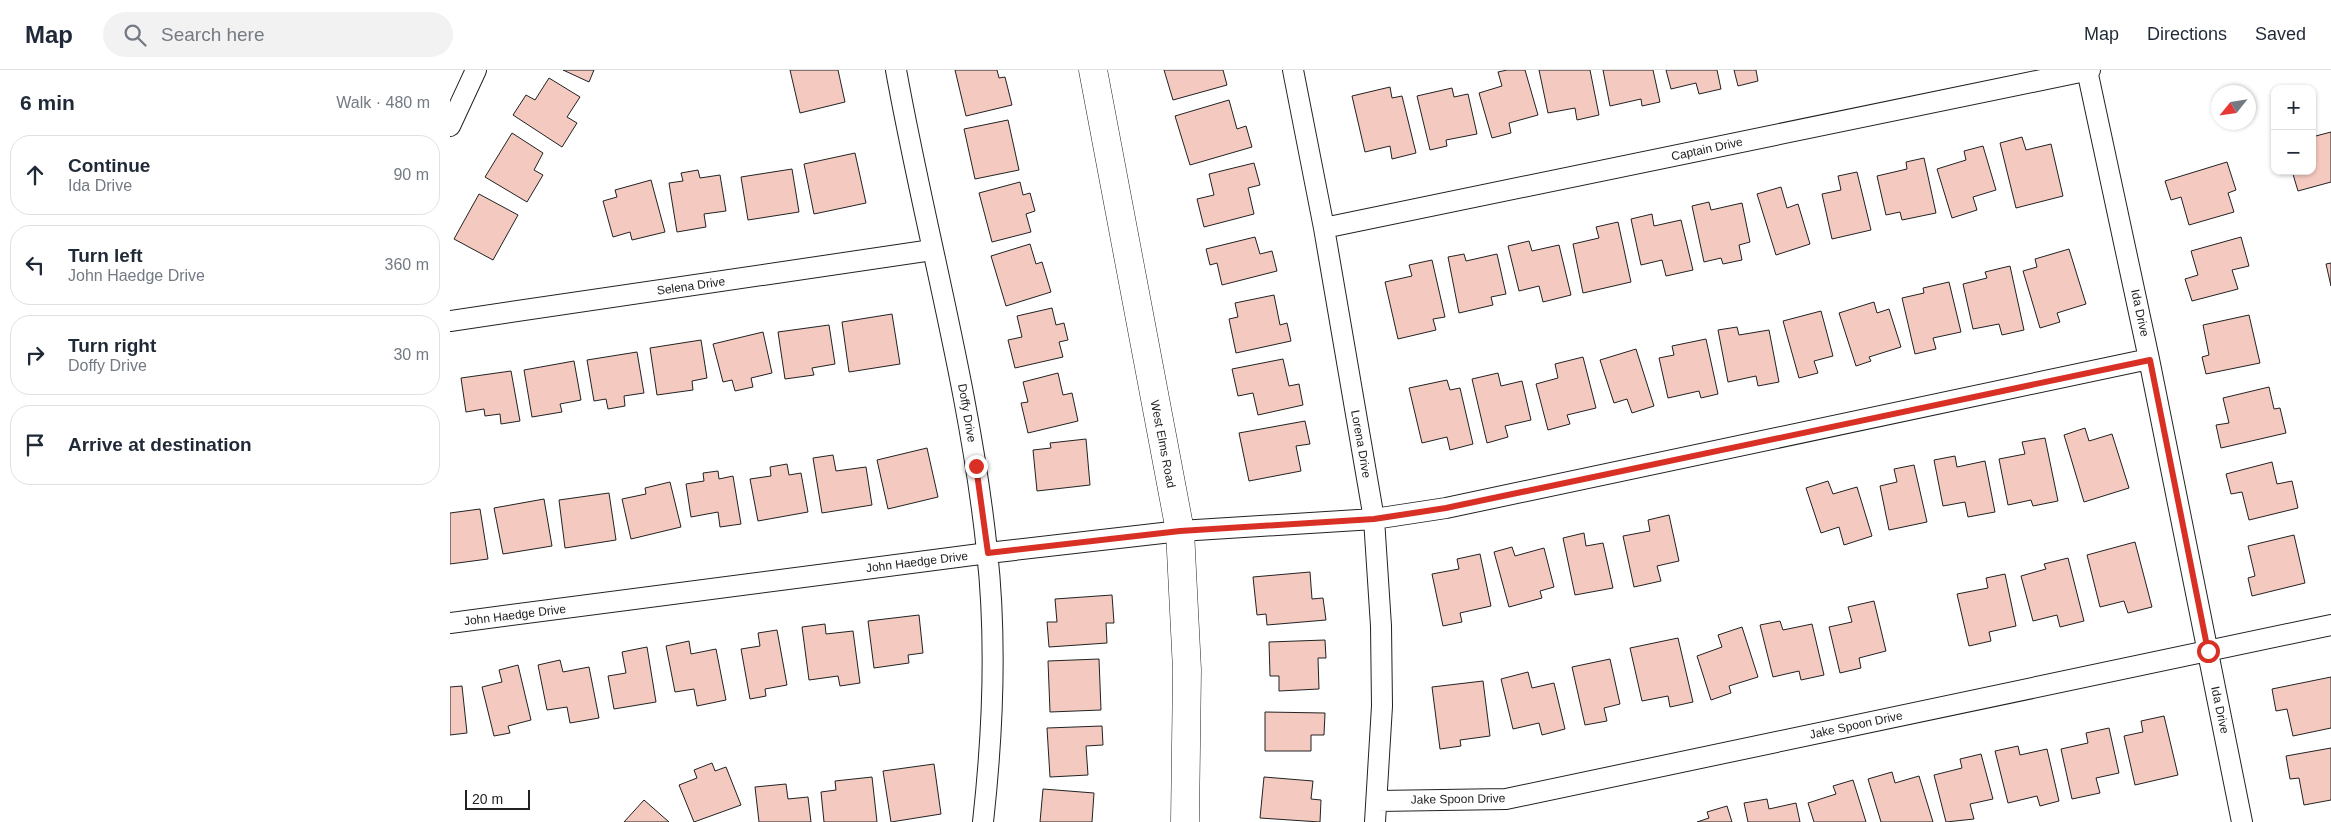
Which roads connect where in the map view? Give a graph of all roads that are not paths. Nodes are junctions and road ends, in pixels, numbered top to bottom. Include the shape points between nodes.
1 (476, 70) edge
2 (896, 70) edge
3 (1092, 70) edge
4 (1293, 70) edge
5 (2089, 70) edge
6 (450, 126) edge
7 (1324, 228) junction
8 (932, 250) junction
9 (450, 321) edge
10 (2150, 360) junction
11 (1374, 519) junction
12 (1180, 531) junction
13 (988, 553) junction
14 (450, 623) edge
15 (2331, 625) edge
16 (2208, 651) junction
17 (1378, 801) junction
18 (983, 822) edge
19 (1185, 822) edge
20 (1375, 822) edge
21 (2242, 822) edge

1 - 6 street
2 - 8 street, Doffy Drive
3 - 12 main road, West Elms Road
4 - 7 street, Lorena Drive
5 - 7 street, Captain Drive
5 - 10 street, Ida Drive
7 - 11 street, Lorena Drive
8 - 9 street, Selena Drive
8 - 13 street, Doffy Drive via 962,383
10 - 11 street, John Haedge Drive via 1456,506
10 - 16 street, Ida Drive
11 - 12 street, John Haedge Drive
11 - 17 street, Lorena Drive via 1381,626
12 - 13 street, John Haedge Drive
12 - 19 main road, West Elms Road via 1187,670
13 - 14 street, John Haedge Drive
13 - 18 street, Doffy Drive via 993,718
15 - 16 street, Jake Spoon Drive
16 - 17 street, Jake Spoon Drive via 1506,799
16 - 21 street, Ida Drive
17 - 20 street, Lorena Drive

